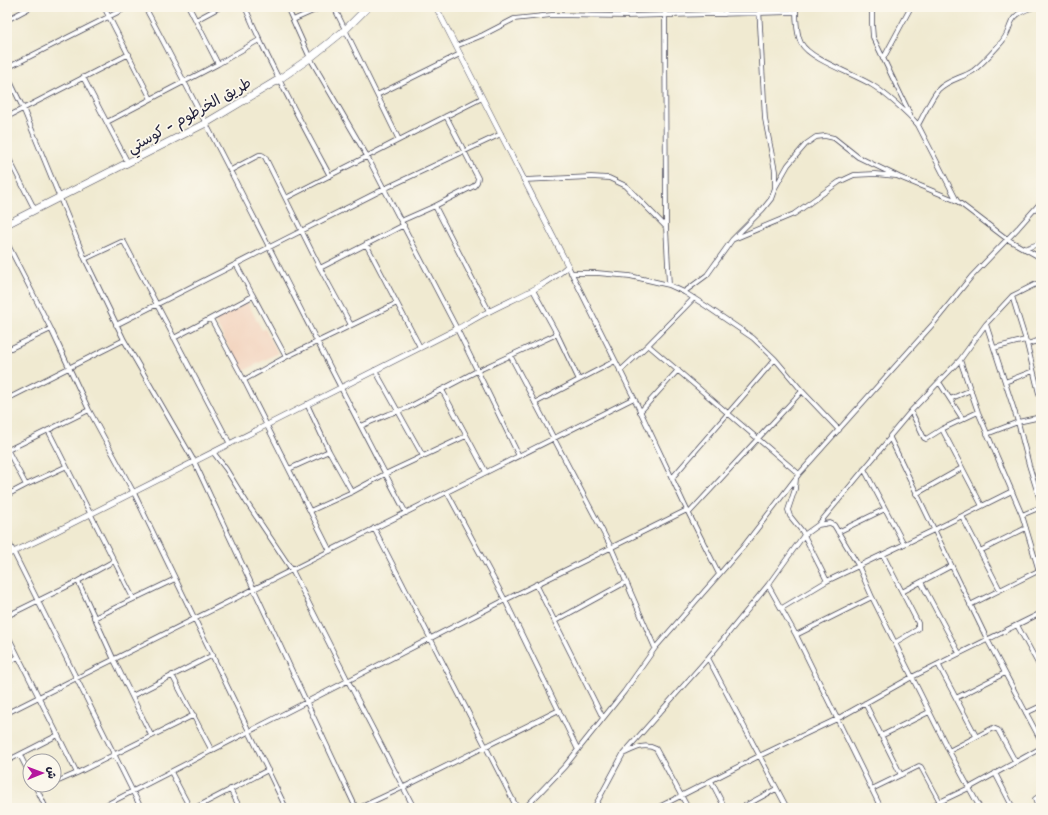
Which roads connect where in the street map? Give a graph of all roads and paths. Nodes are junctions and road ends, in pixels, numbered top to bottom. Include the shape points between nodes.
1 (31, 7) edge
2 (104, 7) edge
3 (128, 7) edge
4 (145, 7) edge
5 (189, 7) edge
6 (220, 7) edge
7 (246, 7) edge
8 (287, 7) edge
9 (322, 7) edge
10 (334, 7) edge
11 (368, 7) edge
12 (436, 7) edge
13 (624, 7) edge
14 (665, 7) edge
15 (725, 7) edge
16 (759, 7) edge
17 (872, 7) edge
18 (911, 7) edge
19 (1034, 7) edge
20 (796, 9) edge
21 (760, 13) junction
22 (725, 14) junction
23 (666, 15) junction
24 (110, 16) junction
25 (626, 16) junction
26 (7, 20) edge
27 (196, 20) junction
28 (293, 20) junction
29 (345, 30) junction
30 (259, 40) junction
31 (456, 46) junction
32 (129, 54) junction
33 (460, 54) junction
34 (310, 58) junction
35 (883, 59) junction
36 (218, 64) junction
37 (7, 68) edge
38 (7, 75) edge
39 (83, 76) junction
40 (278, 80) junction
41 (185, 82) junction
42 (377, 95) junction
43 (482, 98) junction
44 (151, 99) junction
45 (23, 108) junction
46 (446, 116) junction
47 (7, 117) edge
48 (912, 117) junction
49 (106, 122) junction
50 (206, 123) junction
51 (918, 125) junction
52 (501, 134) junction
53 (399, 140) junction
54 (464, 151) junction
55 (7, 155) edge
56 (367, 156) junction
57 (128, 164) junction
58 (231, 170) junction
59 (330, 176) junction
60 (899, 177) junction
61 (524, 180) junction
62 (775, 188) junction
63 (384, 189) junction
64 (60, 196) junction
65 (286, 198) junction
66 (957, 201) junction
67 (1041, 202) edge
68 (435, 206) junction
69 (36, 210) junction
70 (402, 223) junction
71 (7, 224) edge
72 (666, 227) junction
73 (302, 231) junction
74 (1007, 239) junction
75 (732, 240) junction
76 (7, 243) edge
77 (1041, 243) edge
78 (366, 244) junction
79 (269, 247) junction
80 (1024, 249) junction
81 (1041, 258) edge
82 (85, 259) junction
83 (236, 264) junction
84 (568, 266) junction
85 (320, 268) junction
86 (571, 273) junction
87 (669, 285) junction
88 (533, 290) junction
89 (684, 292) junction
90 (1041, 293) edge
91 (253, 296) junction
92 (1012, 296) junction
93 (694, 298) junction
94 (397, 303) junction
95 (156, 304) junction
96 (489, 311) junction
97 (211, 319) junction
98 (116, 324) junction
99 (986, 324) junction
100 (351, 325) junction
101 (51, 329) junction
102 (457, 329) junction
103 (557, 334) junction
104 (174, 338) junction
105 (124, 340) junction
106 (1041, 340) edge
107 (316, 342) junction
108 (1026, 342) junction
109 (648, 345) junction
110 (420, 347) junction
111 (994, 348) junction
112 (7, 350) edge
113 (286, 357) junction
114 (510, 357) junction
115 (775, 359) junction
116 (960, 360) junction
117 (615, 361) junction
118 (69, 368) junction
119 (375, 370) junction
120 (678, 370) junction
121 (477, 371) junction
122 (620, 371) junction
123 (1033, 372) junction
124 (244, 380) junction
125 (579, 380) junction
126 (939, 382) junction
127 (1005, 382) junction
128 (341, 388) junction
129 (442, 390) junction
130 (971, 390) junction
131 (802, 391) junction
132 (634, 398) junction
133 (7, 399) edge
134 (950, 399) junction
135 (1041, 402) edge
136 (534, 403) junction
137 (307, 404) junction
138 (89, 410) junction
139 (398, 411) junction
140 (911, 411) junction
141 (640, 412) junction
142 (978, 412) junction
143 (728, 413) junction
144 (1041, 417) edge
145 (962, 418) junction
146 (1018, 422) junction
147 (266, 425) junction
148 (361, 426) junction
149 (942, 429) junction
150 (48, 430) junction
151 (839, 430) junction
152 (987, 434) junction
153 (466, 436) junction
154 (554, 438) junction
155 (758, 438) junction
156 (890, 438) junction
157 (230, 444) junction
158 (7, 449) edge
159 (330, 451) junction
160 (213, 452) junction
161 (423, 456) junction
162 (519, 456) junction
163 (194, 461) junction
164 (65, 467) junction
165 (289, 468) junction
166 (962, 468) junction
167 (864, 469) junction
168 (486, 472) junction
169 (385, 474) junction
170 (799, 474) junction
171 (672, 478) junction
172 (796, 479) junction
173 (26, 485) junction
174 (1012, 491) junction
175 (352, 492) junction
176 (448, 492) junction
177 (134, 493) junction
178 (7, 494) edge
179 (916, 494) junction
180 (1041, 504) edge
181 (982, 506) junction
182 (1041, 507) edge
183 (885, 509) junction
184 (310, 511) junction
185 (688, 512) junction
186 (406, 513) junction
187 (91, 514) junction
188 (1022, 515) junction
189 (962, 516) junction
190 (818, 525) junction
191 (374, 528) junction
192 (1026, 528) junction
193 (934, 530) junction
194 (838, 532) junction
195 (804, 535) junction
196 (7, 539) edge
197 (904, 544) junction
198 (610, 547) junction
199 (330, 551) junction
200 (980, 551) junction
201 (13, 552) junction
202 (7, 555) edge
203 (884, 555) junction
204 (114, 561) junction
205 (858, 565) junction
206 (951, 566) junction
207 (292, 570) junction
208 (1038, 571) junction
209 (719, 574) junction
210 (1041, 578) edge
211 (175, 579) junction
212 (78, 581) junction
213 (827, 581) junction
214 (626, 582) junction
215 (921, 582) junction
216 (536, 584) junction
217 (768, 584) junction
218 (254, 589) junction
219 (1000, 590) junction
220 (902, 592) junction
221 (872, 597) junction
222 (133, 598) junction
223 (505, 600) junction
224 (38, 601) junction
225 (970, 605) junction
226 (782, 608) junction
227 (1041, 613) edge
228 (7, 616) edge
229 (94, 618) junction
230 (195, 619) junction
231 (555, 621) junction
232 (1017, 625) junction
233 (7, 634) edge
234 (796, 635) junction
235 (430, 638) junction
236 (987, 639) junction
237 (896, 642) junction
238 (655, 648) junction
239 (960, 653) junction
240 (213, 656) junction
241 (18, 657) junction
242 (708, 658) junction
243 (114, 660) junction
244 (7, 663) edge
245 (938, 664) junction
246 (1041, 669) edge
247 (1005, 674) junction
248 (172, 675) junction
249 (912, 677) junction
250 (77, 678) junction
251 (348, 681) junction
252 (132, 696) junction
253 (39, 697) junction
254 (956, 698) junction
255 (308, 702) junction
256 (865, 703) junction
257 (1041, 706) edge
258 (559, 710) junction
259 (929, 712) junction
260 (7, 713) edge
261 (1026, 713) junction
262 (194, 715) junction
263 (603, 718) junction
264 (837, 719) junction
265 (249, 732) junction
266 (58, 735) junction
267 (151, 735) junction
268 (881, 736) junction
269 (976, 736) junction
270 (1041, 741) edge
271 (486, 747) junction
272 (1041, 748) edge
273 (578, 750) junction
274 (212, 751) junction
275 (949, 751) junction
276 (115, 754) junction
277 (623, 754) junction
278 (20, 755) junction
279 (759, 756) junction
280 (22, 759) edge
281 (7, 762) edge
282 (1014, 762) junction
283 (268, 770) junction
284 (171, 772) junction
285 (77, 773) junction
286 (995, 773) junction
287 (901, 775) junction
288 (62, 780) edge
289 (711, 781) junction
290 (404, 787) junction
291 (969, 788) junction
292 (230, 789) junction
293 (776, 789) junction
294 (872, 789) junction
295 (133, 792) junction
296 (38, 793) edge
297 (1041, 795) edge
298 (682, 796) junction
299 (940, 802) junction
300 (749, 806) edge
301 (46, 808) edge
302 (100, 808) edge
303 (141, 808) edge
304 (190, 808) edge
305 (195, 808) edge
306 (240, 808) edge
307 (286, 808) edge
308 (358, 808) edge
309 (414, 808) edge
310 (517, 808) edge
311 (525, 808) edge
312 (594, 808) edge
313 (657, 808) edge
314 (688, 808) edge
315 (725, 808) edge
316 (741, 808) edge
317 (787, 808) edge
318 (881, 808) edge
319 (927, 808) edge
320 (980, 808) edge
321 (1013, 808) edge
322 (1038, 808) edge

1 - 26 street
2 - 24 street
3 - 24 street
4 - 41 street
5 - 27 street
6 - 27 street
7 - 30 street
8 - 28 street
9 - 28 street
10 - 29 street
11 - 29 highway, طريق الخرطوم - كوستي
12 - 31 street
13 - 25 street
14 - 23 street
15 - 22 street
16 - 21 street
17 - 35 street via 873,37
18 - 35 street
19 - 51 street via 1023,10 1014,17 1001,44 973,71 943,85
20 - 21 street
20 - 48 street via 801,43 810,53 873,85
21 - 22 street
21 - 62 street via 766,118 775,172
22 - 23 street
23 - 25 street
23 - 72 street
24 - 32 street
24 - 37 street
25 - 31 street via 552,15 514,19
27 - 36 street
28 - 34 street
29 - 34 highway, طريق الخرطوم - كوستي
29 - 42 street
30 - 36 street
30 - 40 street
31 - 33 street
32 - 39 street
32 - 44 street
33 - 42 street
33 - 43 street
34 - 40 highway, طريق الخرطوم - كوستي
34 - 56 street
35 - 48 street
36 - 41 street
38 - 45 street
39 - 45 street
39 - 49 street
40 - 50 highway, طريق الخرطوم - كوستي
40 - 59 street
41 - 44 street
41 - 50 street
42 - 53 street
43 - 46 street
43 - 52 street
44 - 49 street
45 - 47 street
45 - 64 street
46 - 53 street
46 - 54 street
48 - 51 street
49 - 57 street
50 - 57 highway, طريق الخرطوم - كوستي
50 - 58 street
51 - 66 street
52 - 54 street
52 - 61 street
53 - 56 street
54 - 63 street
54 - 68 street via 478,178 477,182
55 - 69 street
56 - 59 street
56 - 63 street
57 - 64 highway, طريق الخرطوم - كوستي
58 - 65 street via 262,155
58 - 79 street
59 - 65 street
60 - 62 street via 858,157 834,138 825,136 816,137 806,144 788,165
60 - 66 street
60 - 75 street via 854,175 839,182 794,214
61 - 72 street via 591,176 609,178 626,186
61 - 84 street
62 - 75 street via 763,210
63 - 70 street
63 - 73 street
64 - 69 highway, طريق الخرطوم - كوستي
64 - 82 street
65 - 73 street
66 - 74 street
67 - 74 street
68 - 70 street
68 - 96 street
69 - 71 highway, طريق الخرطوم - كوستي
70 - 78 street
70 - 102 street
72 - 87 street
73 - 79 street
73 - 85 street
74 - 80 street
74 - 151 street via 971,276 934,324
75 - 89 street via 707,275
76 - 101 street
77 - 80 street
78 - 85 street
78 - 94 street
79 - 83 street
79 - 107 street
80 - 81 street
82 - 95 street via 124,242
82 - 98 street
83 - 91 street
83 - 95 street
84 - 86 street
84 - 88 street
85 - 100 street
86 - 87 street via 630,276
86 - 117 street
87 - 89 street
88 - 96 street
88 - 103 street
89 - 93 street
90 - 92 street via 1036,284
91 - 97 street
91 - 113 street
92 - 99 street
92 - 108 street
93 - 109 street
93 - 115 street via 753,338
94 - 100 street
94 - 110 street
95 - 98 street
95 - 104 street
96 - 102 street
97 - 104 street
97 - 124 street
98 - 105 street
99 - 111 street
99 - 116 street
100 - 107 street
101 - 112 street
101 - 118 street
102 - 110 street
102 - 121 street
103 - 114 street
103 - 125 street
104 - 157 street
105 - 118 street
105 - 163 street
106 - 108 street
107 - 113 street
107 - 128 street
108 - 111 street
108 - 123 street
109 - 120 street
109 - 122 street
110 - 119 street
111 - 127 street
113 - 124 street
114 - 121 street
114 - 136 street
115 - 131 street
115 - 143 street
116 - 126 street
116 - 130 street
117 - 122 street
117 - 125 street
118 - 133 street
118 - 138 street
119 - 128 street
119 - 139 street
120 - 141 street
120 - 143 street
121 - 129 street
121 - 162 street
122 - 132 street
123 - 127 street
123 - 135 street
124 - 147 street
125 - 136 street
126 - 134 street
126 - 140 street
127 - 146 street
128 - 137 street
128 - 148 street
129 - 139 street
129 - 153 street
130 - 134 street
130 - 142 street
131 - 151 street
131 - 155 street
132 - 141 street
132 - 154 street
134 - 145 street
136 - 154 street
137 - 147 street
137 - 159 street
138 - 150 street
138 - 177 street
139 - 148 street
139 - 161 street
140 - 149 street via 924,438
140 - 156 street
141 - 171 street
142 - 145 street
142 - 152 street
143 - 155 street
143 - 171 street
144 - 146 street
145 - 149 street
146 - 152 street
146 - 180 street
147 - 157 street
147 - 165 street
148 - 169 street
149 - 166 street
150 - 158 street
150 - 164 street
151 - 170 street
152 - 174 street
153 - 161 street
153 - 168 street
154 - 162 street
154 - 198 street
155 - 170 street
155 - 185 street
156 - 167 street
156 - 179 street
157 - 160 street
158 - 173 street
159 - 165 street
159 - 175 street
160 - 163 street
160 - 207 street
161 - 169 street
162 - 168 street
163 - 177 street
163 - 218 street
164 - 173 street
164 - 187 street
165 - 184 street
166 - 179 street
166 - 181 street
167 - 183 street
167 - 190 street
168 - 176 street
169 - 175 street
169 - 186 street
170 - 172 street
171 - 185 street
172 - 195 street via 788,510
172 - 209 street
173 - 178 street
174 - 181 street
174 - 188 street
175 - 184 street
176 - 186 street
176 - 223 street
177 - 187 street
177 - 211 street
179 - 193 street
181 - 189 street
182 - 188 street
183 - 194 street
183 - 197 street
184 - 199 street
185 - 198 street
185 - 209 street
186 - 191 street
187 - 201 street
187 - 204 street
188 - 192 street
189 - 193 street
189 - 200 street
190 - 194 street via 830,523
190 - 195 street
191 - 199 street
191 - 235 street
192 - 200 street
192 - 208 street
193 - 197 street
193 - 206 street
194 - 205 street
195 - 213 street
195 - 217 street
196 - 201 street
197 - 203 street
198 - 214 street
198 - 216 street
199 - 207 street
200 - 219 street
201 - 202 street
201 - 224 street
203 - 205 street
203 - 220 street
204 - 212 street
204 - 222 street
205 - 213 street
205 - 221 street
206 - 215 street
206 - 225 street
207 - 218 street
207 - 251 street
208 - 210 street
208 - 219 street
209 - 238 street
211 - 222 street
211 - 230 street
212 - 224 street
212 - 229 street
213 - 226 street
214 - 231 street
214 - 238 street
215 - 220 street
215 - 239 street
216 - 223 street
216 - 231 street
217 - 226 street
217 - 242 street
218 - 230 street
218 - 255 street
219 - 225 street
220 - 237 street via 918,623 918,629
221 - 234 street
221 - 237 street
222 - 229 street
223 - 235 street
223 - 258 street
224 - 228 street
224 - 250 street
225 - 236 street
226 - 234 street
227 - 232 street
229 - 243 street
230 - 240 street
230 - 243 street
231 - 263 street
232 - 236 street
232 - 246 street
233 - 241 street
234 - 264 street
235 - 251 street
235 - 271 street
236 - 239 street
236 - 247 street
237 - 249 street
238 - 263 street
239 - 245 street
240 - 248 street
240 - 265 street
241 - 244 street
241 - 253 street
242 - 277 street
242 - 279 street
243 - 250 street
243 - 252 street
245 - 249 street
245 - 254 street
247 - 254 street
247 - 261 street
248 - 252 street
248 - 262 street
249 - 256 street
249 - 259 street
250 - 253 street
250 - 276 street
251 - 255 street
251 - 290 street
252 - 267 street
253 - 260 street
253 - 266 street
254 - 269 street
255 - 265 street
255 - 308 street
256 - 264 street
256 - 268 street
257 - 261 street
258 - 271 street
258 - 273 street
259 - 268 street
259 - 275 street
261 - 270 street
262 - 267 street
262 - 274 street
263 - 273 street
264 - 279 street
264 - 294 street
265 - 274 street
265 - 283 street
266 - 278 street
266 - 285 street
267 - 276 street
268 - 287 street
269 - 275 street
269 - 282 street via 993,728 998,730
271 - 290 street
271 - 310 street
272 - 282 street
273 - 311 street
274 - 284 street
275 - 291 street
276 - 285 street
276 - 295 street
277 - 298 street via 644,746 656,750
277 - 312 street
278 - 280 street
278 - 281 street
279 - 289 street
279 - 293 street
282 - 286 street
283 - 292 street
283 - 307 street
284 - 295 street
284 - 304 street
285 - 288 street
286 - 291 street
286 - 321 street
287 - 294 street
287 - 299 street via 918,766 921,767
289 - 298 street
289 - 315 street
290 - 308 street
290 - 309 street
291 - 299 street
291 - 320 street
292 - 305 street
292 - 306 street
293 - 300 street
293 - 317 street
294 - 318 street
295 - 302 street
295 - 303 street
296 - 301 street
297 - 322 street via 1034,801
298 - 313 street
298 - 314 street
299 - 319 street
300 - 316 street

